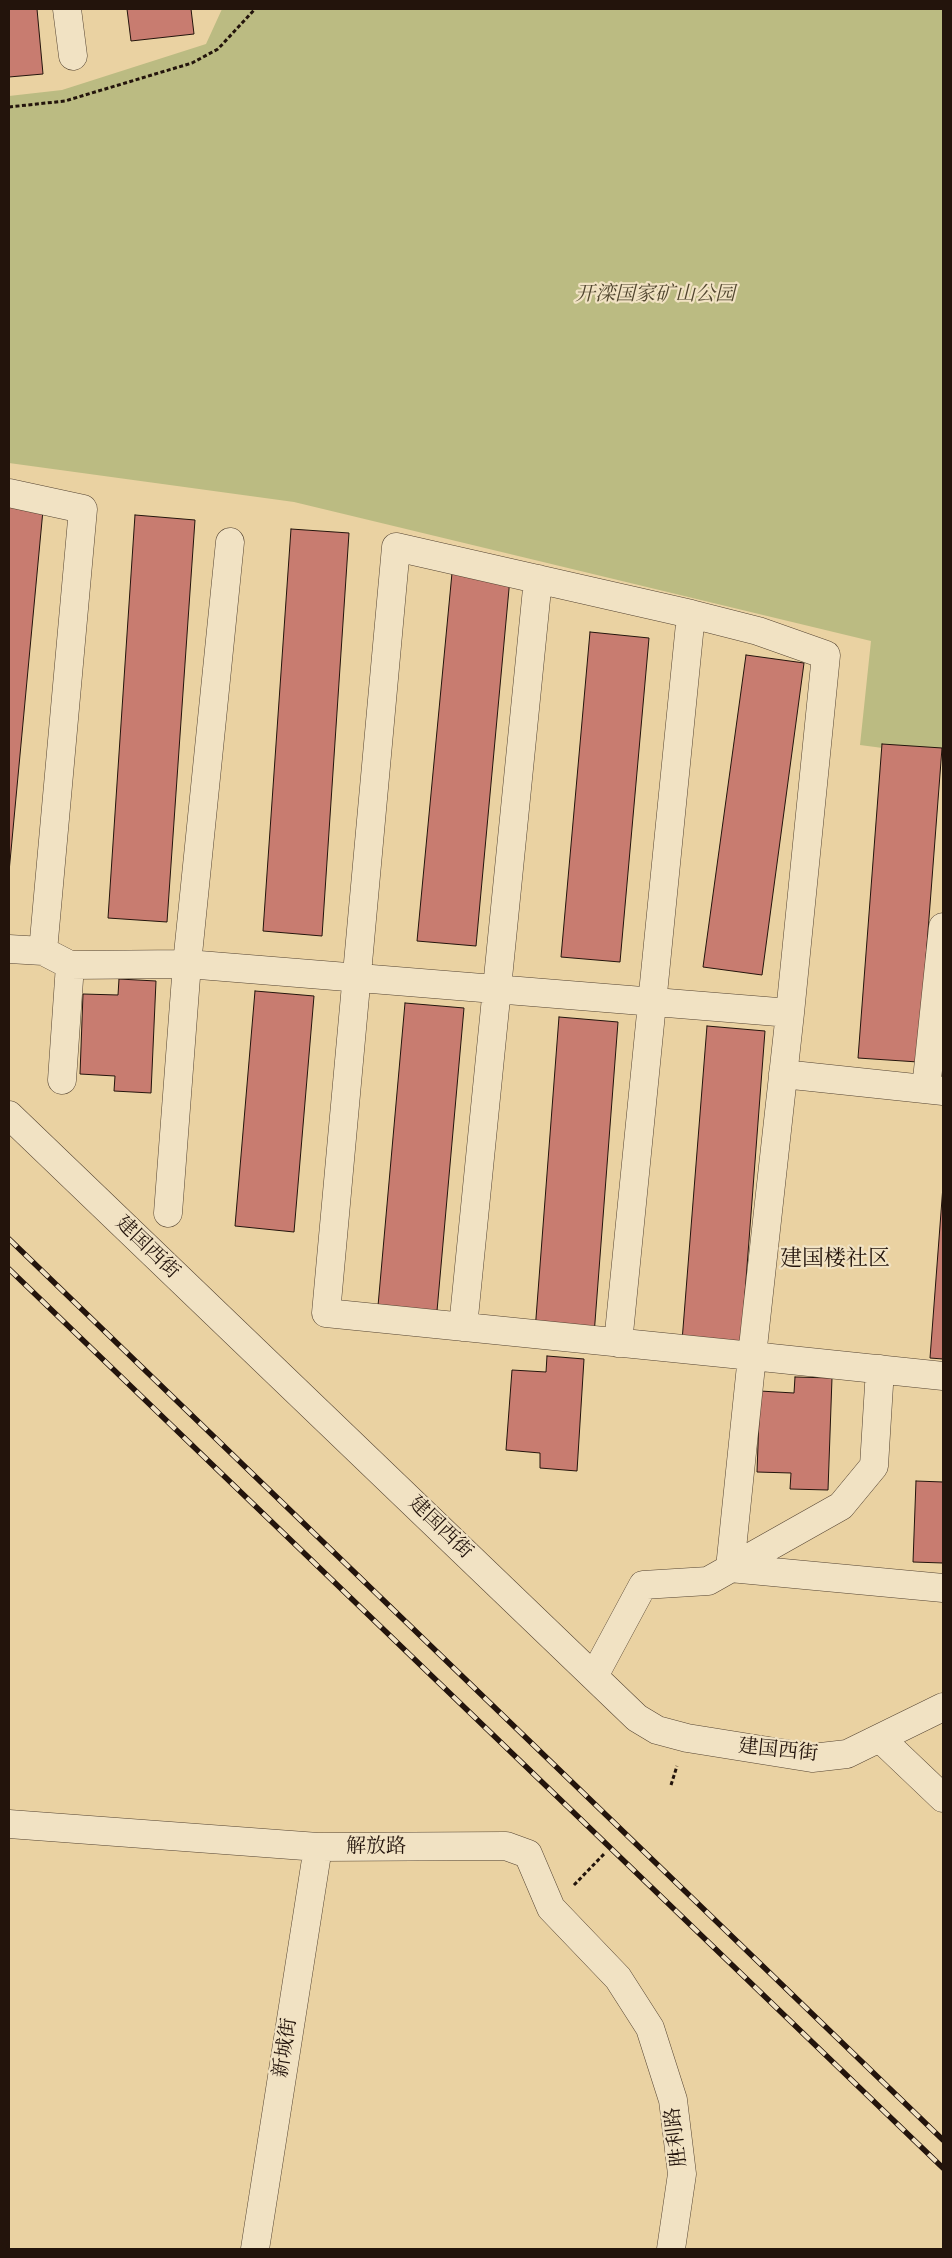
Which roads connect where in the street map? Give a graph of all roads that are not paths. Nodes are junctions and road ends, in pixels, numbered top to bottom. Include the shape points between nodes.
1 (67, 9) edge
2 (73, 56) dead end
3 (9, 493) edge
4 (230, 542) dead end
5 (538, 579) junction
6 (690, 614) junction
7 (943, 927) edge
8 (9, 949) edge
9 (43, 952) junction
10 (187, 964) junction
11 (70, 965) junction
12 (358, 978) junction
13 (497, 989) junction
14 (652, 1002) junction
15 (790, 1012) junction
16 (783, 1074) junction
17 (62, 1080) dead end
18 (935, 1090) edge
19 (9, 1116) edge
20 (168, 1213) dead end
21 (463, 1327) junction
22 (618, 1343) junction
23 (752, 1356) junction
24 (880, 1370) junction
25 (943, 1376) edge
26 (730, 1568) junction
27 (943, 1588) edge
28 (594, 1676) junction
29 (943, 1707) edge
30 (881, 1739) junction
31 (943, 1798) edge
32 (9, 1824) edge
33 (318, 1847) junction
34 (650, 2028) joint
35 (255, 2249) edge
36 (671, 2249) edge

1 - 2 street
3 - 9 street via 83,509
4 - 10 street
5 - 6 street
5 - 12 street via 396,547
5 - 13 street
6 - 14 street
6 - 15 street via 758,631 826,655
7 - 18 street
8 - 9 street
9 - 11 street
10 - 11 street
10 - 12 street
10 - 20 street
11 - 17 street
12 - 13 street
12 - 21 street via 326,1313
13 - 14 street
13 - 21 street
14 - 15 street
14 - 22 street
15 - 16 street
16 - 18 street
16 - 23 street
19 - 28 street, 建国西街
21 - 22 street
22 - 23 street
23 - 24 street
23 - 26 street
24 - 25 street
24 - 26 street via 874,1466 841,1506
26 - 27 street
26 - 28 street via 708,1581 643,1585
28 - 30 street, 建国西街 via 637,1718 657,1730 687,1738 812,1758 847,1754
29 - 30 street, 建国西街
30 - 31 street
32 - 33 street, 解放路
33 - 34 street, 解放路 via 506,1846 528,1854 551,1908 618,1978
33 - 35 street, 新城街
34 - 36 street, 胜利路 via 673,2100 682,2174

